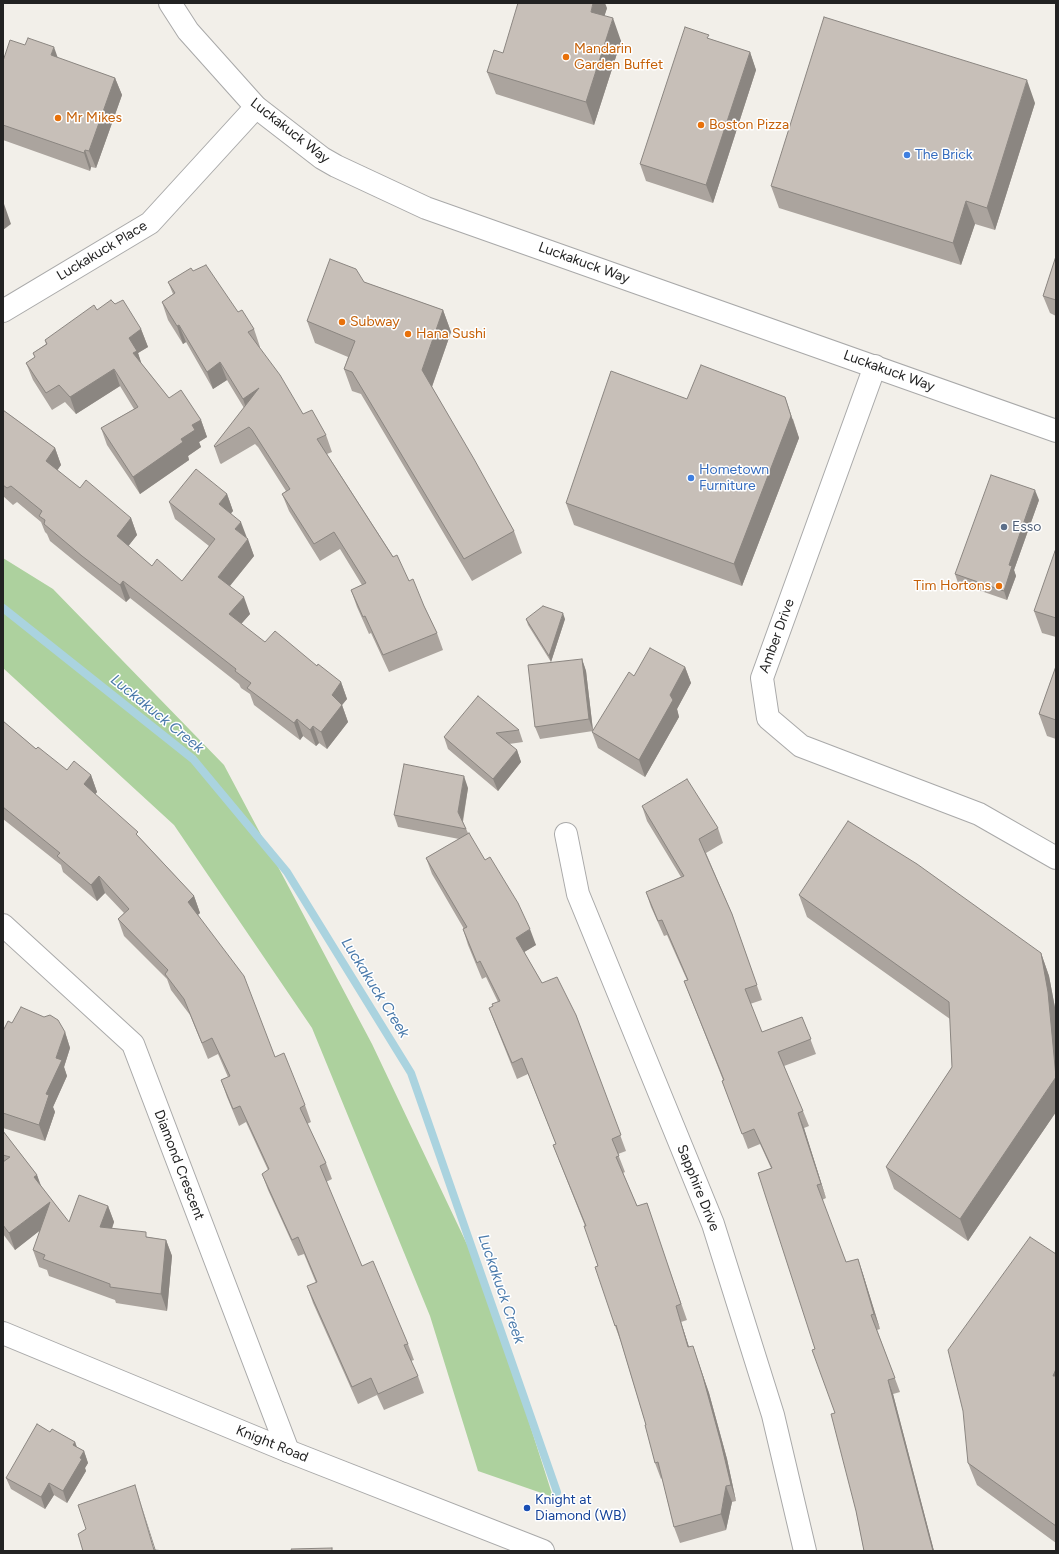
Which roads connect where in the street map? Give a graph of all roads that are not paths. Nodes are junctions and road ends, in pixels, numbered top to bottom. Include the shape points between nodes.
1 (170, 3) edge
2 (256, 107) junction
3 (3, 311) edge
4 (875, 366) junction
5 (1056, 431) edge
6 (566, 834) dead end
7 (1056, 858) edge
8 (3, 925) edge
9 (3, 1333) edge
10 (288, 1451) junction
11 (543, 1551) edge
12 (805, 1551) edge

1 - 2 street, Luckakuck Way via 188,31
2 - 3 street, Luckakuck Place via 150,223
2 - 4 street, Luckakuck Way via 322,158 426,208
4 - 5 street, Luckakuck Way
4 - 7 street, Amber Drive via 762,678 768,718 801,746 979,814
6 - 12 street, Sapphire Drive via 578,894 713,1224 773,1415
8 - 10 street, Diamond Crescent via 133,1044
9 - 10 street, Knight Road
10 - 11 street, Knight Road

